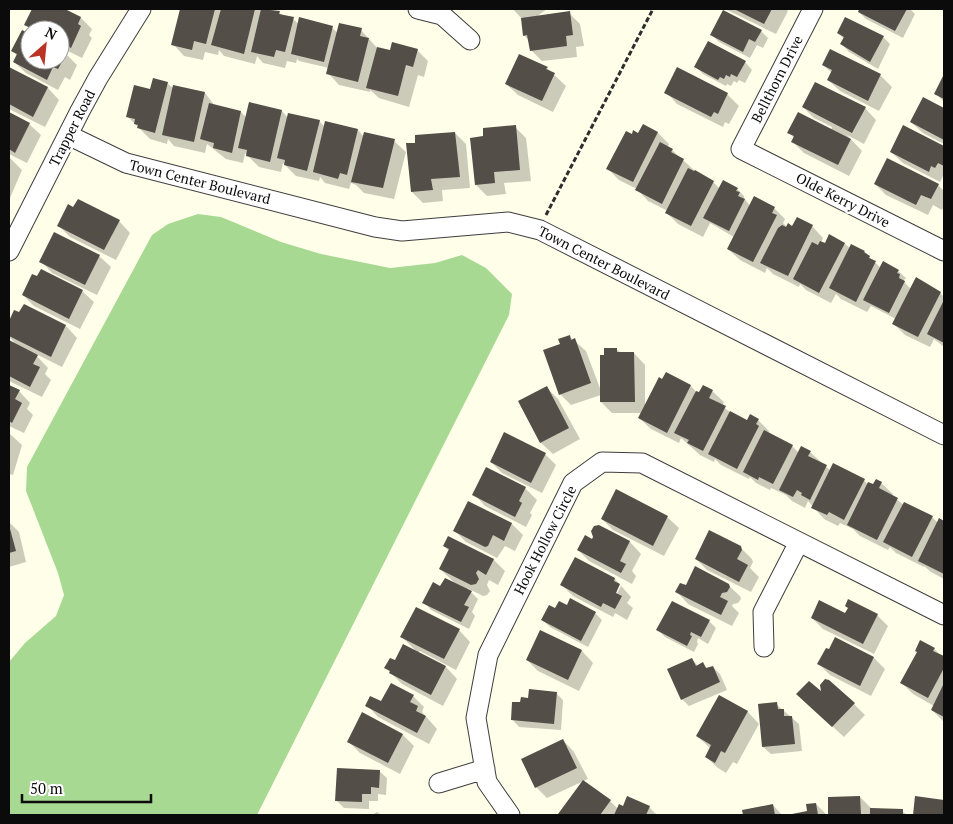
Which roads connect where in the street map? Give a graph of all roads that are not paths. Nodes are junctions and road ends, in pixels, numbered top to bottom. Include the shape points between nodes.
1 (142, 9) edge
2 (418, 9) edge
3 (813, 9) edge
4 (470, 40) dead end
5 (68, 135) junction
6 (741, 149) joint
7 (9, 251) edge
8 (944, 251) edge
9 (944, 435) edge
10 (799, 542) junction
11 (944, 615) edge
12 (764, 648) dead end
13 (485, 769) junction
14 (439, 783) dead end
15 (510, 815) edge

1 - 5 street, Trapper Road via 98,78
2 - 4 street via 442,15
3 - 6 street, Bellthorn Drive
5 - 7 street, Trapper Road
5 - 9 street, Town Center Boulevard via 126,163 375,227 402,232 508,222 540,230
6 - 8 street, Olde Kerry Drive
10 - 11 street, Hook Hollow Circle
10 - 12 street via 763,612
10 - 13 street, Hook Hollow Circle via 642,463 602,462 572,483 488,655 476,718
13 - 14 street
13 - 15 street, Hook Hollow Circle via 486,782

